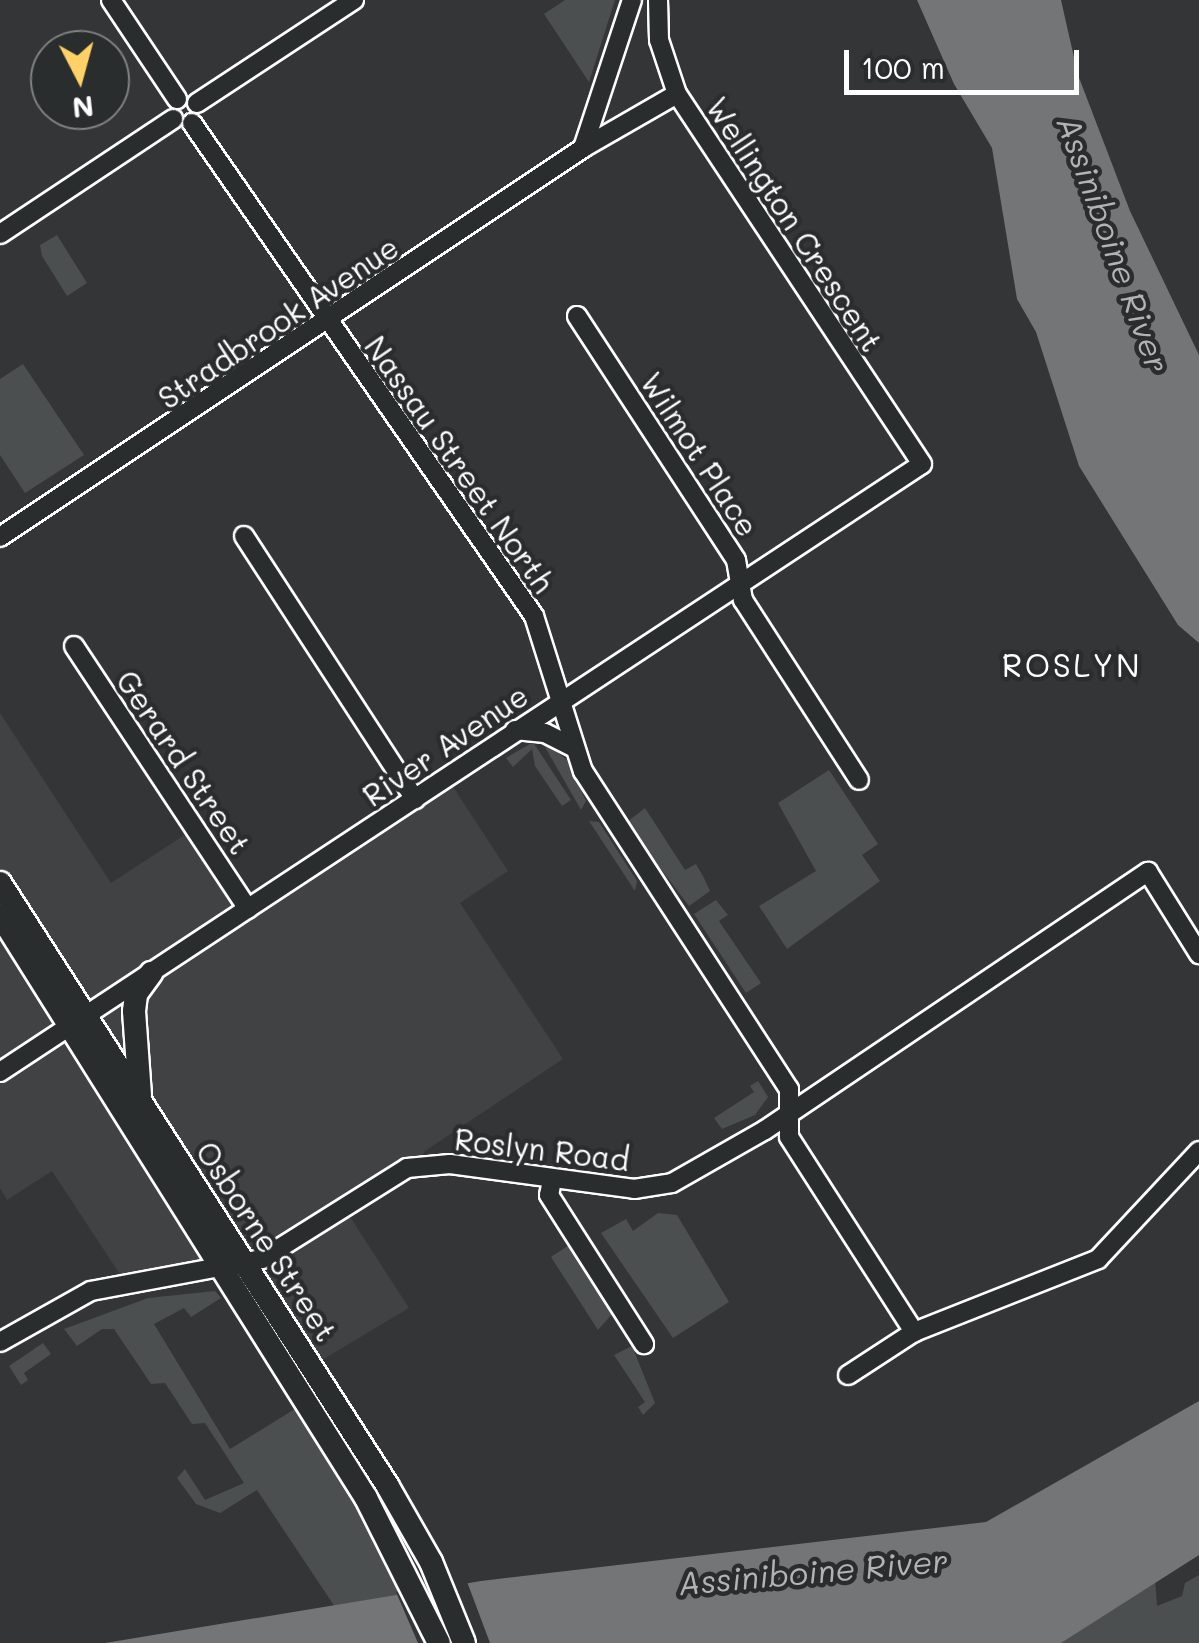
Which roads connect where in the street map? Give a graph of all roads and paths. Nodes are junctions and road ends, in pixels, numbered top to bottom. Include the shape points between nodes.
1 (111, 0) edge
2 (354, 0) edge
3 (632, 0) edge
4 (658, 0) edge
5 (676, 94) junction
6 (177, 99) junction
7 (196, 103) junction
8 (183, 121) junction
9 (583, 148) junction
10 (0, 234) edge
11 (577, 316) dead end
12 (328, 324) junction
13 (922, 464) joint
14 (244, 536) dead end
15 (0, 537) edge
16 (739, 582) junction
17 (74, 646) dead end
18 (561, 700) junction
19 (515, 730) junction
20 (574, 746) junction
21 (859, 780) dead end
22 (415, 799) junction
23 (0, 883) edge
24 (248, 909) junction
25 (0, 915) edge
26 (1199, 954) edge
27 (151, 973) junction
28 (79, 1021) junction
29 (0, 1072) edge
30 (140, 1098) junction
31 (788, 1114) junction
32 (1199, 1151) edge
33 (552, 1180) junction
34 (244, 1263) junction
35 (216, 1266) junction
36 (914, 1332) junction
37 (0, 1342) edge
38 (644, 1344) dead end
39 (848, 1375) dead end
40 (439, 1643) edge
41 (464, 1643) edge

1 - 6 street
2 - 7 street
3 - 9 street
4 - 5 street, Wellington Crescent via 659,40
5 - 9 street, Stradbrook Avenue
5 - 13 street, Wellington Crescent
6 - 7 street
6 - 8 street
7 - 8 street
8 - 10 street
8 - 12 street, Nassau Street North
9 - 12 street, Stradbrook Avenue
11 - 16 street, Wilmot Place via 736,560
12 - 15 street, Stradbrook Avenue
12 - 18 street, Nassau Street North via 534,616
13 - 16 street, River Avenue
14 - 22 street
16 - 18 street, River Avenue
16 - 21 street, Wilmot Place via 743,600
17 - 24 street, Gerard Street
18 - 19 street, River Avenue
18 - 20 street, Nassau Street North
19 - 20 street
19 - 22 street, River Avenue
20 - 31 street, Nassau Street North via 610,819 789,1089
22 - 24 street, River Avenue
23 - 28 main road, Osborne Street
24 - 27 street, River Avenue
25 - 28 main road, Osborne Street
26 - 31 street, Roslyn Road via 1148,872
27 - 28 street, River Avenue
27 - 30 main road via 136,994 134,1011
28 - 29 street, River Avenue
28 - 30 main road, Osborne Street
28 - 35 main road, Osborne Street
30 - 34 main road, Osborne Street
31 - 33 street, Roslyn Road via 672,1183 634,1189
31 - 36 street, Nassau Street North via 789,1137
32 - 36 street via 1098,1259
33 - 34 street, Roslyn Road via 450,1164 407,1168 262,1259
33 - 38 street via 549,1195
34 - 35 street, Roslyn Road
34 - 41 main road, Osborne Street via 387,1486 431,1562
35 - 37 street, Roslyn Road via 92,1291
35 - 40 main road, Osborne Street via 366,1498
36 - 39 street

